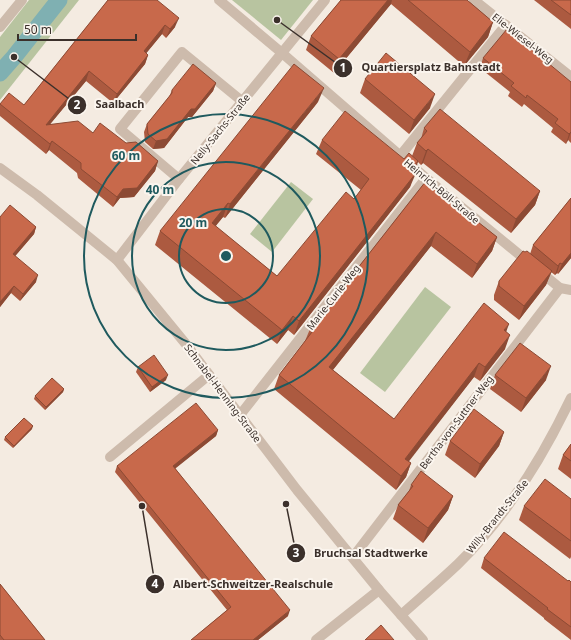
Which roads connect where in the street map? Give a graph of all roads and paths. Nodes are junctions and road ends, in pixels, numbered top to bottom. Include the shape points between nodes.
1 (22, 0) edge
2 (219, 0) edge
3 (325, 0) edge
4 (474, 0) edge
5 (506, 25) junction
6 (0, 27) edge
7 (282, 53) junction
8 (571, 77) edge
9 (243, 102) junction
10 (400, 156) junction
11 (0, 168) edge
12 (426, 178) junction
13 (179, 179) junction
14 (117, 260) junction
15 (560, 288) junction
16 (571, 290) edge
17 (210, 375) junction
18 (571, 398) edge
19 (240, 415) junction
20 (110, 457) dead end
21 (353, 557) junction
22 (379, 590) junction
23 (401, 615) junction
24 (316, 640) edge
25 (423, 640) edge

1 - 6 street
2 - 7 street, Heinrich-Böll-Straße
3 - 7 street, Nelly-Sachs-Straße
4 - 5 street, Elie-Wiesel-Weg
5 - 8 street, Elie-Wiesel-Weg
5 - 10 street
7 - 9 street, Nelly-Sachs-Straße
7 - 10 street, Heinrich-Böll-Straße
9 - 13 street, Nelly-Sachs-Straße
9 - 13 street via 182,52 120,129
10 - 12 street, Heinrich-Böll-Straße
11 - 14 street, Schnabel-Henning-Straße
12 - 15 street, Heinrich-Böll-Straße
12 - 19 street, Marie-Curie-Weg
13 - 14 street, Nelly-Sachs-Straße
14 - 17 street, Schnabel-Henning-Straße
15 - 16 street, Heinrich-Böll-Straße
15 - 21 street, Bertha-von-Suttner-Weg
17 - 19 street, Schnabel-Henning-Straße
17 - 20 street
18 - 23 street, Willy-Brandt-Straße via 525,482 498,518 458,563
19 - 21 street, Schnabel-Henning-Straße via 297,490
21 - 22 street, Schnabel-Henning-Straße
22 - 23 street, Schnabel-Henning-Straße
22 - 24 street
23 - 25 street, Schnabel-Henning-Straße

